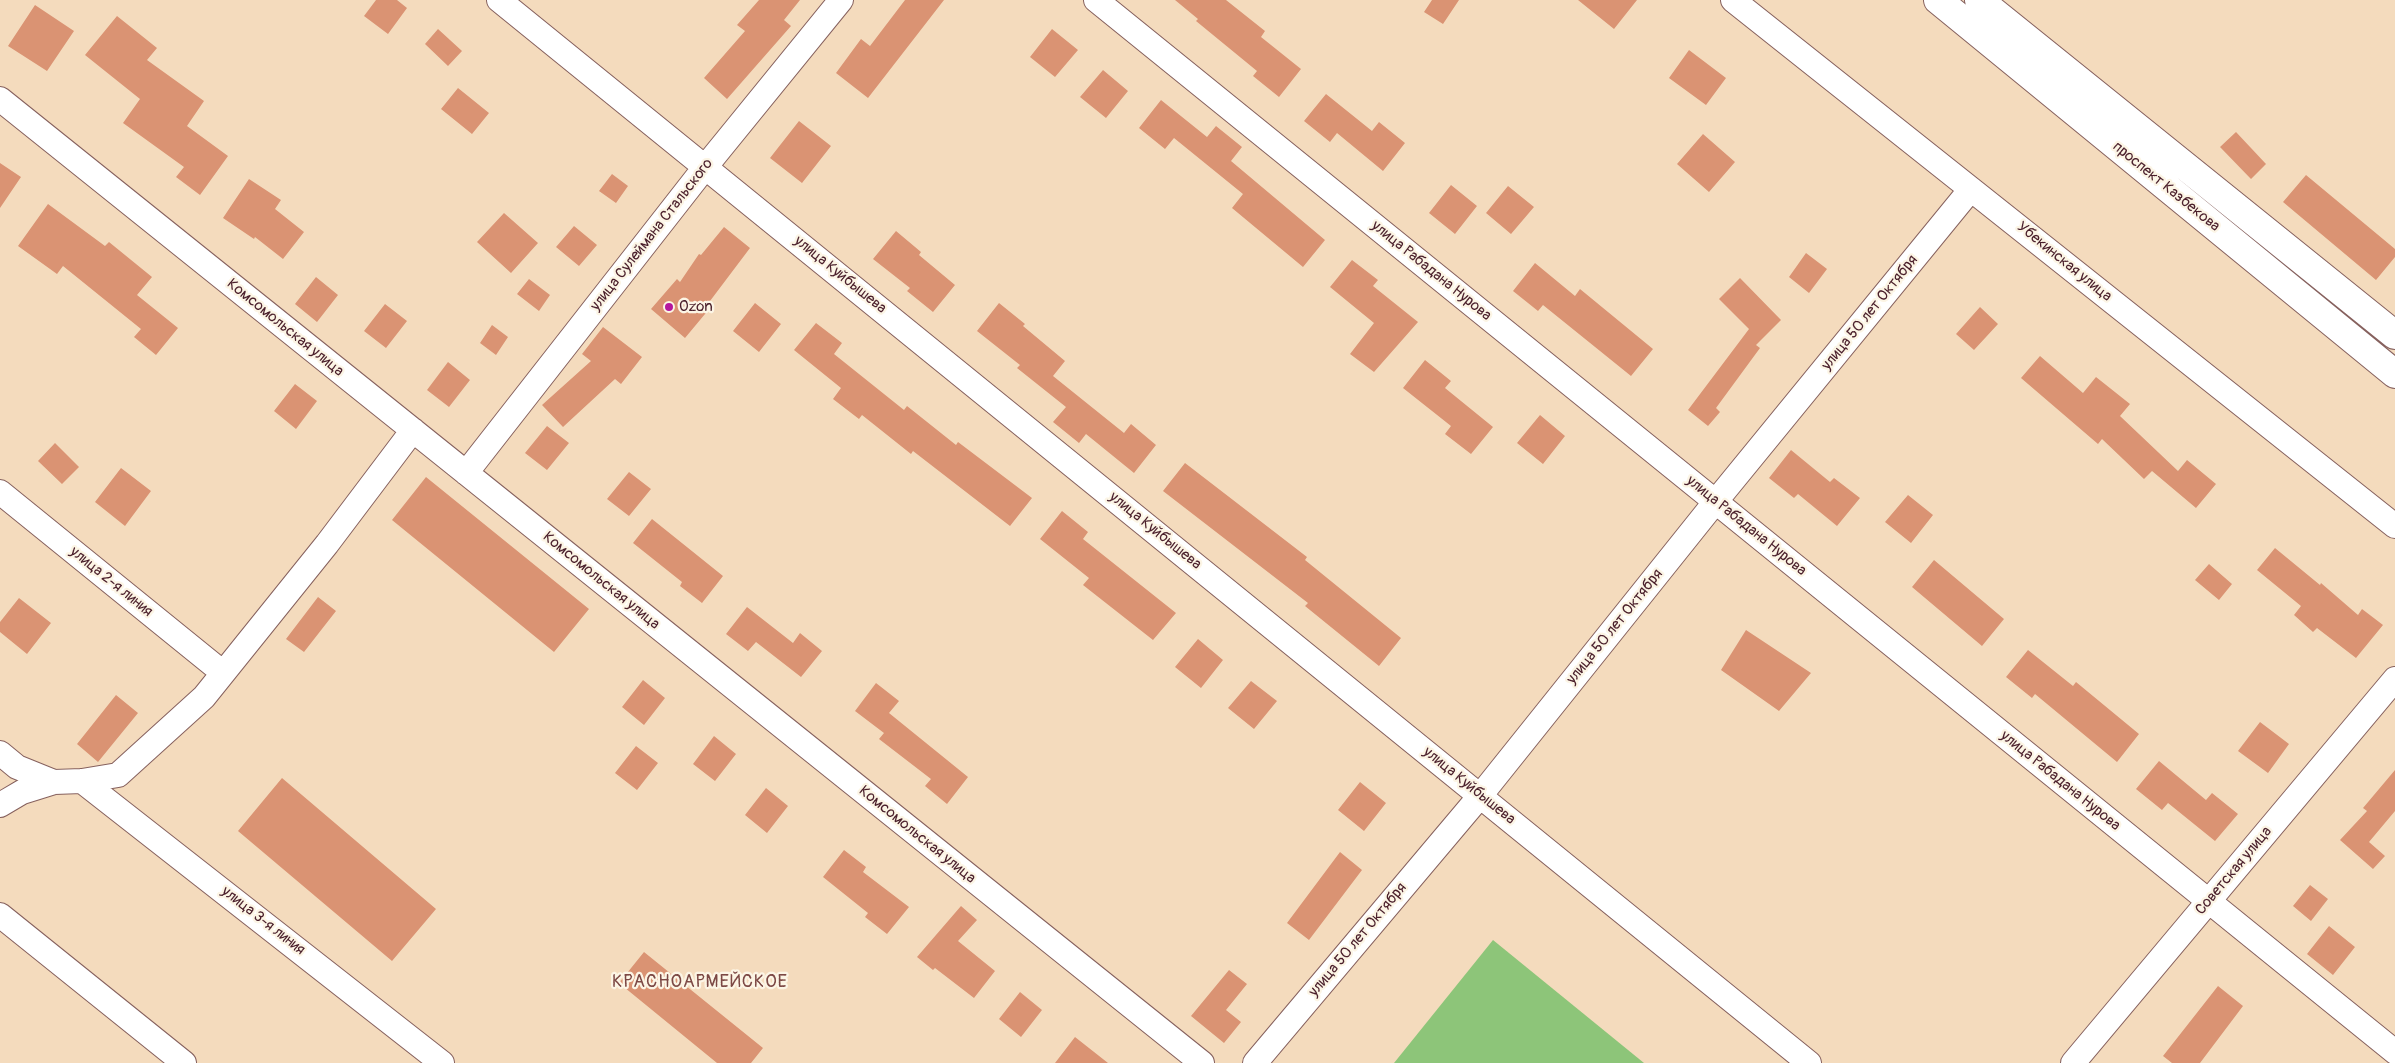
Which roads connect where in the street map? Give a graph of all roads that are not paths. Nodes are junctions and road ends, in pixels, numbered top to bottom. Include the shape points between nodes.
1 (499, 0) edge
2 (841, 0) edge
3 (1096, 0) edge
4 (1733, 0) edge
5 (1938, 0) edge
6 (1979, 0) edge
7 (0, 99) edge
8 (706, 166) junction
9 (1971, 189) junction
10 (2395, 335) edge
11 (2395, 374) edge
12 (413, 430) junction
13 (466, 473) junction
14 (0, 492) edge
15 (1716, 501) junction
16 (2395, 526) edge
17 (222, 672) junction
18 (2395, 679) edge
19 (0, 753) edge
20 (82, 781) junction
21 (54, 782) junction
22 (1480, 796) junction
23 (0, 805) edge
24 (2208, 902) junction
25 (0, 915) edge
26 (2395, 1052) edge
27 (184, 1063) edge
28 (442, 1063) edge
29 (1202, 1063) edge
30 (1255, 1063) edge
31 (1809, 1063) edge
32 (2074, 1063) edge

1 - 8 street, улица Куйбышева
2 - 8 street, улица Сулеймана Стальского
3 - 15 street, улица Рабадана Нурова
4 - 9 street, Убекинская улица
5 - 11 highway, проспект Казбекова
6 - 10 highway, проспект Казбекова
7 - 12 street, Комсомольская улица
8 - 13 street, улица Сулеймана Стальского
8 - 22 street, улица Куйбышева
9 - 15 street, улица 50 лет Октября
9 - 16 street, Убекинская улица
12 - 13 street, Комсомольская улица
12 - 17 street via 327,544
13 - 29 street, Комсомольская улица
14 - 17 street, улица 2-я линия
15 - 22 street, улица 50 лет Октября
15 - 24 street, улица Рабадана Нурова
17 - 20 street via 204,697 118,775
18 - 24 street, Советская улица
19 - 21 street via 17,767
20 - 21 street
20 - 28 street, улица 3-я линия
21 - 23 street via 22,792
22 - 30 street, улица 50 лет Октября
22 - 31 street, улица Куйбышева
24 - 26 street, улица Рабадана Нурова
24 - 32 street, Советская улица
25 - 27 street

